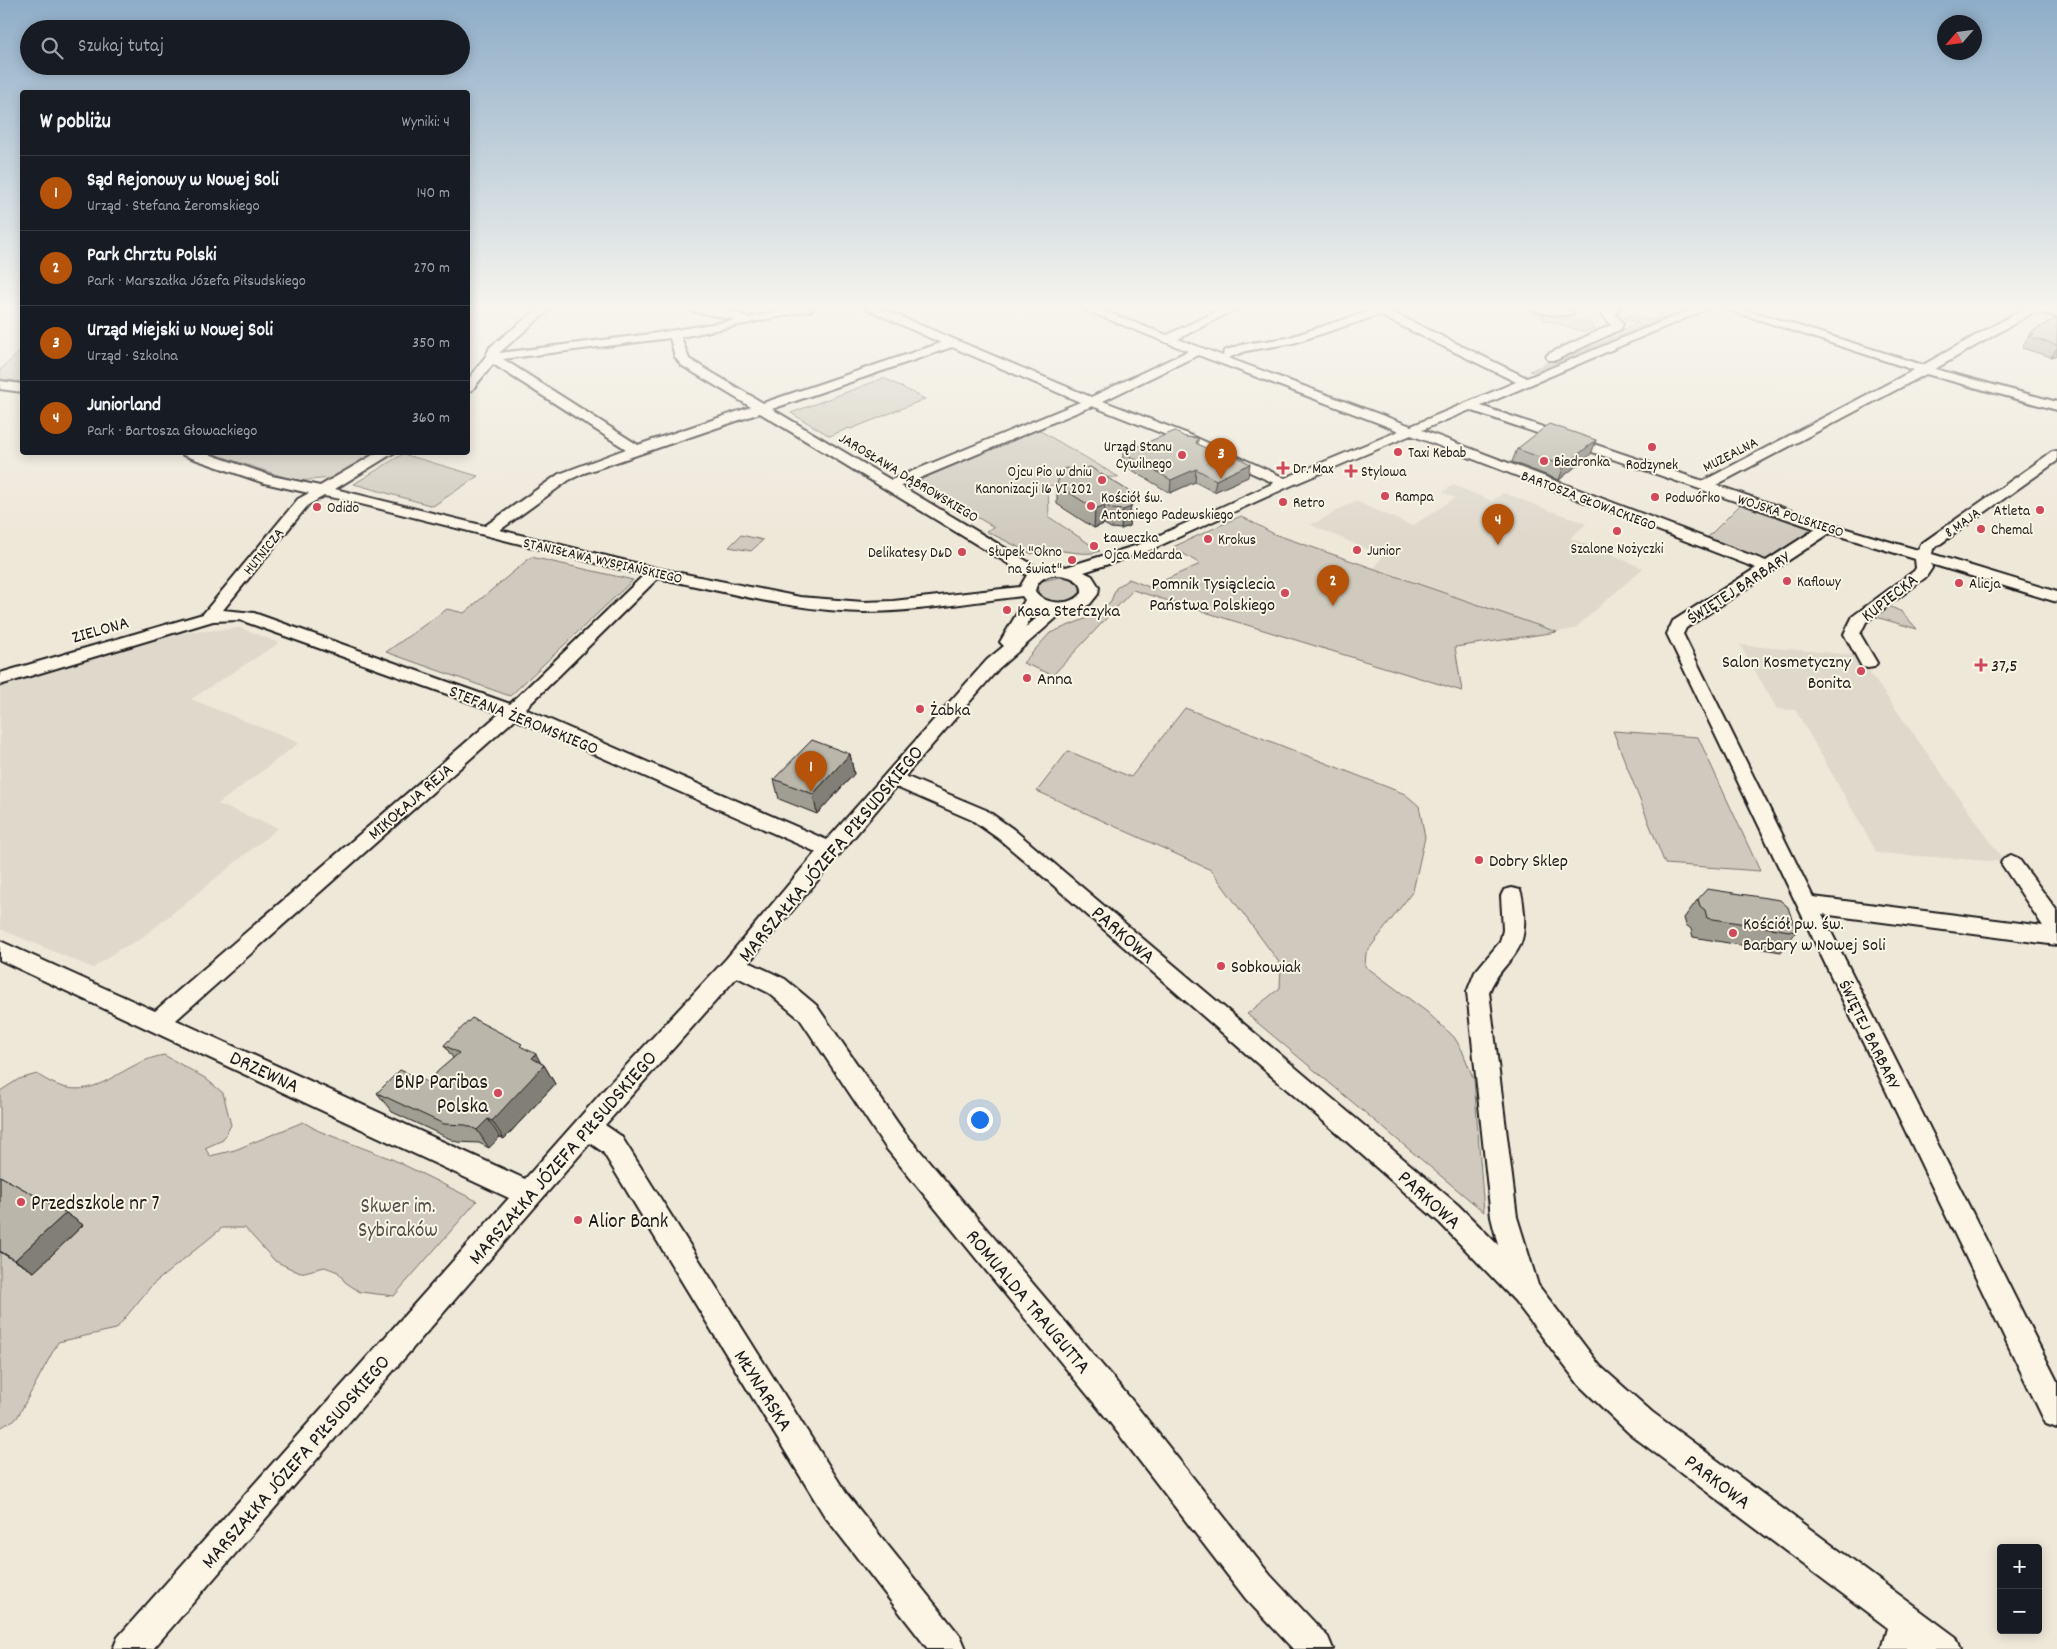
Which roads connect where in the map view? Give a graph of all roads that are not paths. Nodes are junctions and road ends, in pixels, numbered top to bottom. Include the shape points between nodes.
1 (5, 385) edge
2 (533, 385) edge
3 (724, 385) edge
4 (830, 385) edge
5 (1053, 385) edge
6 (1125, 385) edge
7 (1291, 385) edge
8 (1519, 385) edge
9 (1896, 385) edge
10 (1979, 385) edge
11 (20, 388) edge
12 (1092, 401) junction
13 (1470, 406) junction
14 (2057, 406) edge
15 (762, 408) junction
16 (1410, 430) junction
17 (636, 450) junction
18 (197, 455) edge
19 (384, 455) edge
20 (2057, 456) edge
21 (1285, 483) junction
22 (890, 486) junction
23 (1704, 486) junction
24 (320, 491) junction
25 (1828, 528) junction
26 (487, 532) junction
27 (1143, 548) junction
28 (1923, 558) junction
29 (1769, 568) junction
30 (1070, 571) junction
31 (656, 573) junction
32 (1038, 574) junction
33 (1090, 584) junction
34 (1030, 596) junction
35 (2057, 598) edge
36 (1058, 608) junction
37 (210, 615) junction
38 (1868, 663) dead end
39 (993, 664) junction
40 (0, 679) edge
41 (513, 711) junction
42 (892, 778) junction
43 (830, 850) junction
44 (2011, 863) dead end
45 (1512, 896) dead end
46 (1806, 904) junction
47 (2057, 928) edge
48 (2057, 936) edge
49 (0, 950) edge
50 (734, 965) junction
51 (158, 1022) junction
52 (588, 1127) junction
53 (529, 1194) junction
54 (1525, 1291) junction
55 (2057, 1414) edge
56 (1903, 1635) edge
57 (136, 1646) edge
58 (949, 1649) edge
59 (1316, 1649) edge
60 (1944, 1649) edge

1 - 11 street
2 - 17 street
3 - 15 street, JAROSŁAWA DĄBROWSKIEGO
4 - 15 street
5 - 12 street
6 - 12 street
7 - 16 street, BARTOSZA GŁOWACKIEGO
8 - 13 street
9 - 23 street, MUZEALNA
10 - 14 street
12 - 21 street
12 - 22 street
13 - 16 street
13 - 23 street, WOJSKA POLSKIEGO
15 - 17 street
15 - 22 street, JAROSŁAWA DĄBROWSKIEGO
16 - 21 street
16 - 29 street, BARTOSZA GŁOWACKIEGO
17 - 26 street via 571,473
18 - 24 street, STANISŁAWA WYSPIAŃSKIEGO via 269,480
19 - 24 street, HUTNICZA
20 - 28 street, 8 MAJA via 1926,547
21 - 27 street
22 - 32 street, JAROSŁAWA DĄBROWSKIEGO
23 - 25 street, WOJSKA POLSKIEGO
24 - 26 street, STANISŁAWA WYSPIAŃSKIEGO
24 - 37 street, HUTNICZA via 303,502
25 - 28 street, WOJSKA POLSKIEGO
25 - 29 street, ŚWIĘTEJ BARBARY
26 - 31 street, STANISŁAWA WYSPIAŃSKIEGO
27 - 30 street
27 - 33 street
28 - 35 street, WOJSKA POLSKIEGO
28 - 38 street, KUPIECKA via 1924,568 1920,574 1855,624 1852,634
29 - 46 street, ŚWIĘTEJ BARBARY via 1679,625 1675,634
30 - 32 street
30 - 33 street
31 - 34 street, STANISŁAWA WYSPIAŃSKIEGO via 771,597 838,606 892,606
31 - 41 street, MIKOŁAJA REJA
32 - 34 street via 1030,580
33 - 36 street via 1092,590 1083,602
34 - 36 street via 1042,605
34 - 39 street, MARSZAŁKA JÓZEFA PIŁSUDSKIEGO
36 - 39 street, MARSZAŁKA JÓZEFA PIŁSUDSKIEGO
37 - 40 street, ZIELONA
37 - 41 street, STEFANA ŻEROMSKIEGO via 248,616
39 - 42 street, MARSZAŁKA JÓZEFA PIŁSUDSKIEGO
41 - 43 street, STEFANA ŻEROMSKIEGO
41 - 51 street, MIKOŁAJA REJA
42 - 43 street, MARSZAŁKA JÓZEFA PIŁSUDSKIEGO
42 - 54 street, PARKOWA via 979,815 1006,834 1449,1214
43 - 50 street, MARSZAŁKA JÓZEFA PIŁSUDSKIEGO
44 - 47 street
45 - 54 street via 1514,930 1510,945 1483,979 1478,992 1504,1217
46 - 48 street
46 - 55 street, ŚWIĘTEJ BARBARY
49 - 51 street, DRZEWNA
50 - 52 street, MARSZAŁKA JÓZEFA PIŁSUDSKIEGO
50 - 59 street, ROMUALDA TRAUGUTTA via 777,986 808,1012 895,1140 1107,1395 1258,1587
51 - 53 street, DRZEWNA
52 - 53 street, MARSZAŁKA JÓZEFA PIŁSUDSKIEGO
52 - 58 street, MŁYNARSKA via 612,1144 836,1504
53 - 57 street, MARSZAŁKA JÓZEFA PIŁSUDSKIEGO
54 - 56 street, PARKOWA via 1590,1376 1641,1423
56 - 60 street, PARKOWA

